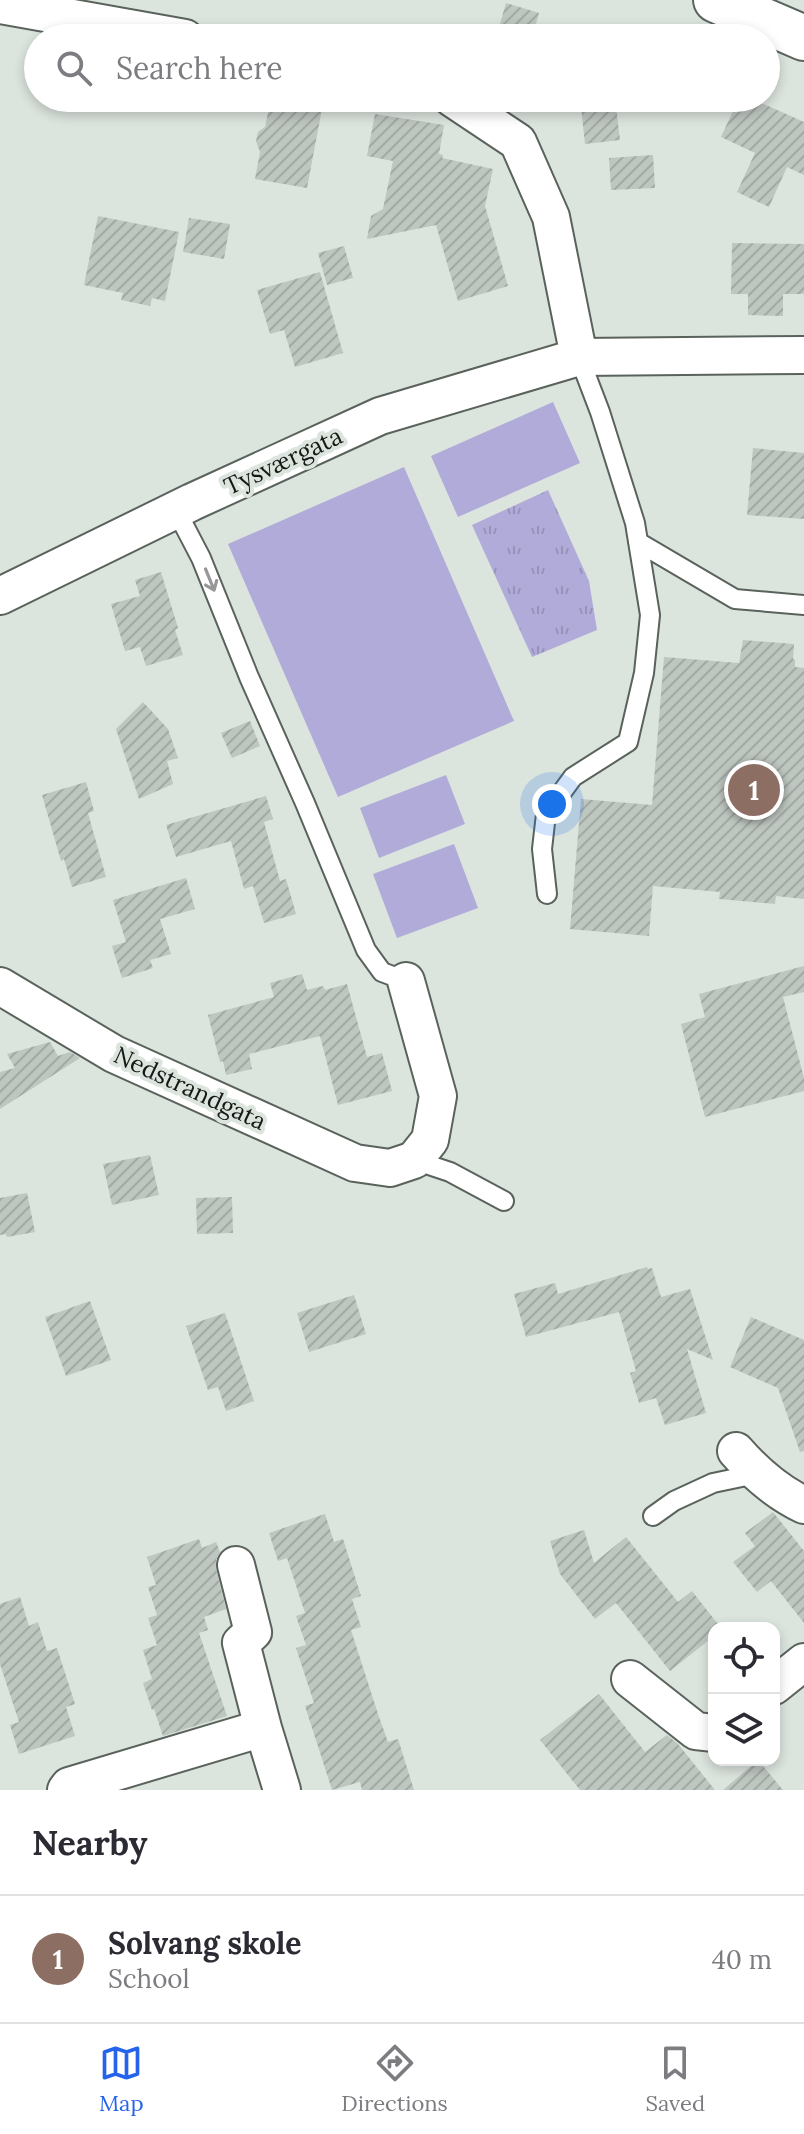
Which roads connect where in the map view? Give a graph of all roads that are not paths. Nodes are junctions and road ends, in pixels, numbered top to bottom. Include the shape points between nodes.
1 (716, 0) edge
2 (0, 5) edge
3 (107, 24) edge
4 (772, 24) edge
5 (780, 28) edge
6 (804, 38) edge
7 (473, 112) edge
8 (804, 355) edge
9 (579, 357) junction
10 (176, 510) junction
11 (638, 542) junction
12 (0, 596) edge
13 (804, 605) edge
14 (547, 894) dead end
15 (406, 981) joint
16 (0, 986) edge
17 (397, 1172) junction
18 (504, 1201) dead end
19 (746, 1462) joint
20 (804, 1505) edge
21 (653, 1516) dead end
22 (236, 1565) dead end
23 (804, 1662) edge
24 (630, 1679) dead end
25 (780, 1681) edge
26 (263, 1728) junction
27 (708, 1732) edge
28 (66, 1790) edge
29 (282, 1790) edge

1 - 4 main road
2 - 3 street
5 - 6 main road
7 - 9 street via 518,142 551,217
8 - 9 street, Tysværgata
9 - 10 street, Tysværgata via 380,416
9 - 11 lane
10 - 12 street, Tysværgata
10 -> 15 lane via 366,950 382,972
11 - 13 lane via 735,599
11 - 14 lane via 650,615 628,742 573,777 546,814 542,849
15 - 17 street via 438,1096 430,1140
16 - 17 street, Nedstrandgata via 114,1054 355,1163
17 - 18 lane, Nedstrandgata via 450,1172
19 - 20 street via 783,1495
19 - 21 lane
22 - 26 street via 253,1632 241,1643
23 - 25 street
24 - 27 street via 696,1731
26 - 28 street
26 - 29 street

